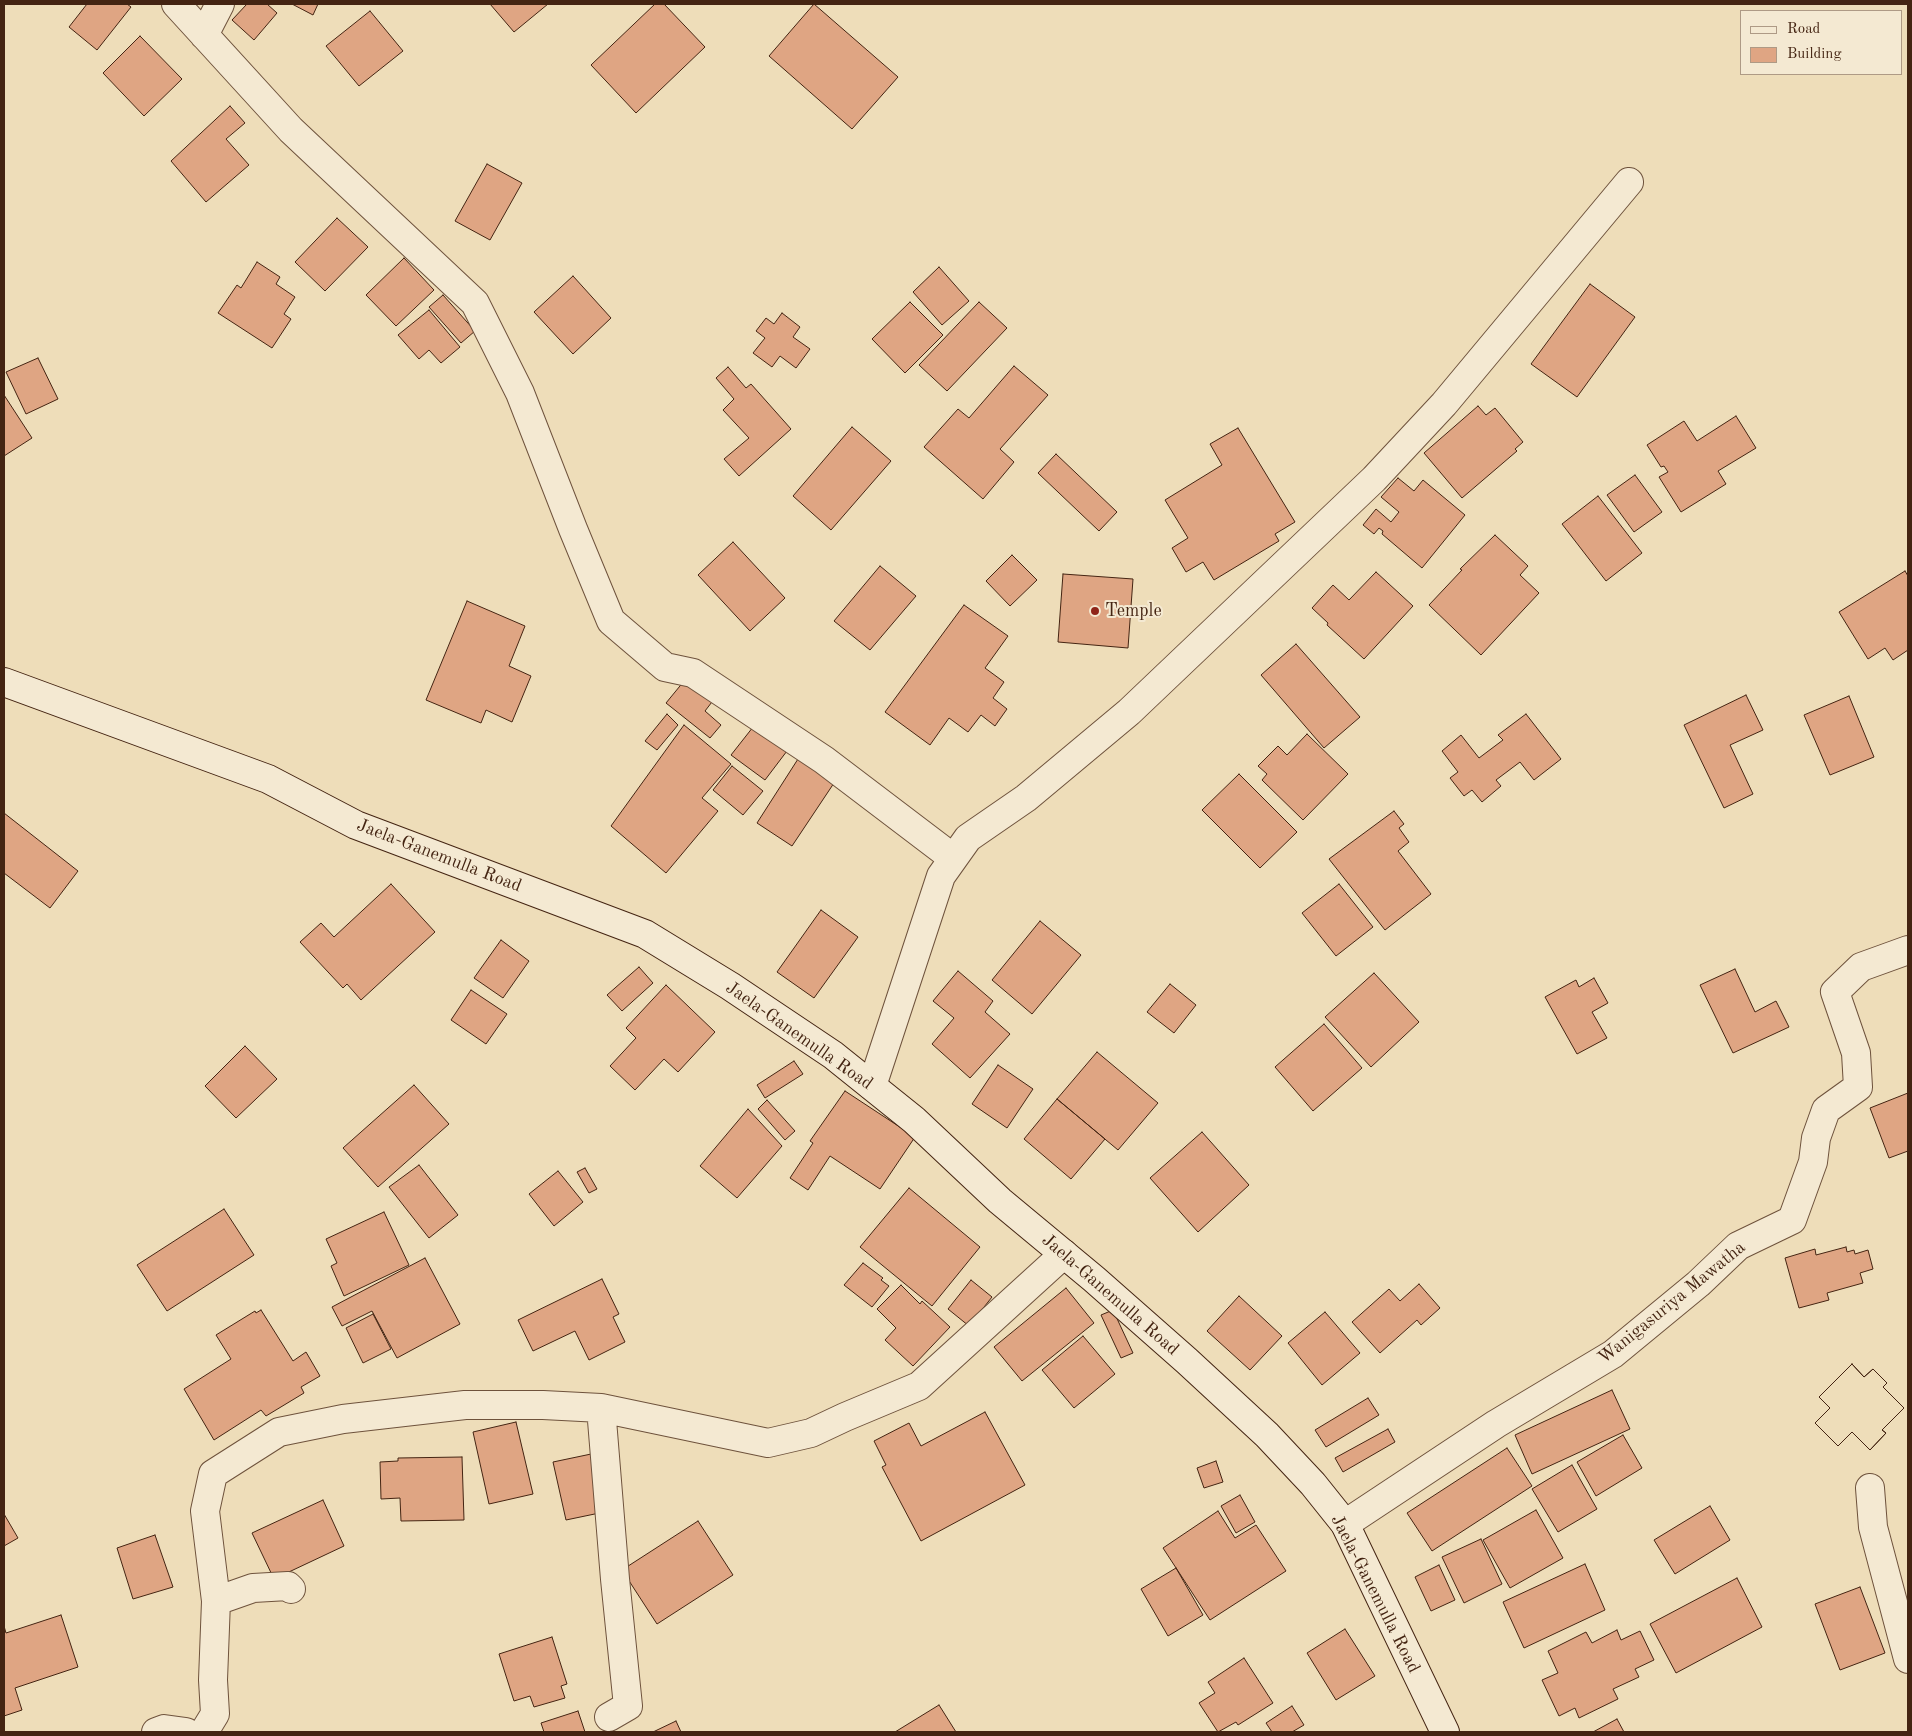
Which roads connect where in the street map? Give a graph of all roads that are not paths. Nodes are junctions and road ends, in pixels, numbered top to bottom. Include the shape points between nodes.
1 (176, 4) edge
2 (220, 4) edge
3 (204, 35) junction
4 (1629, 182) dead end
5 (4, 682) edge
6 (954, 858) junction
7 (1908, 950) edge
8 (872, 1086) junction
9 (1064, 1254) junction
10 (601, 1408) junction
11 (1870, 1488) dead end
12 (1344, 1524) junction
13 (292, 1589) dead end
14 (216, 1601) junction
15 (1908, 1659) edge
16 (609, 1718) dead end
17 (213, 1726) edge
18 (156, 1732) edge
19 (186, 1732) edge
20 (1445, 1732) edge

1 - 3 street
2 - 3 street
3 - 6 street via 291,130 475,303 520,393 612,621 665,667 693,673 824,760
4 - 6 street via 1444,404 1374,479 1129,712 1026,798 968,838
5 - 8 street, Jaela-Ganemulla Road via 268,779 356,825 645,934 826,1050
6 - 8 street via 940,876
7 - 12 street, Wanigasuriya Mawatha via 1861,967 1835,992 1856,1053 1858,1087 1826,1110 1816,1138 1813,1162 1792,1220 1738,1246 1698,1284 1613,1354 1496,1424
8 - 9 street, Jaela-Ganemulla Road
9 - 10 street via 919,1386 811,1433 768,1443
9 - 12 street, Jaela-Ganemulla Road via 1267,1435 1313,1484
10 - 14 street via 465,1405 343,1419 279,1432 212,1474 205,1511
10 - 16 street via 628,1706
11 - 15 street via 1873,1527
12 - 20 street, Jaela-Ganemulla Road
13 - 14 street via 288,1586 253,1588
14 - 17 street
18 - 19 street via 164,1729

